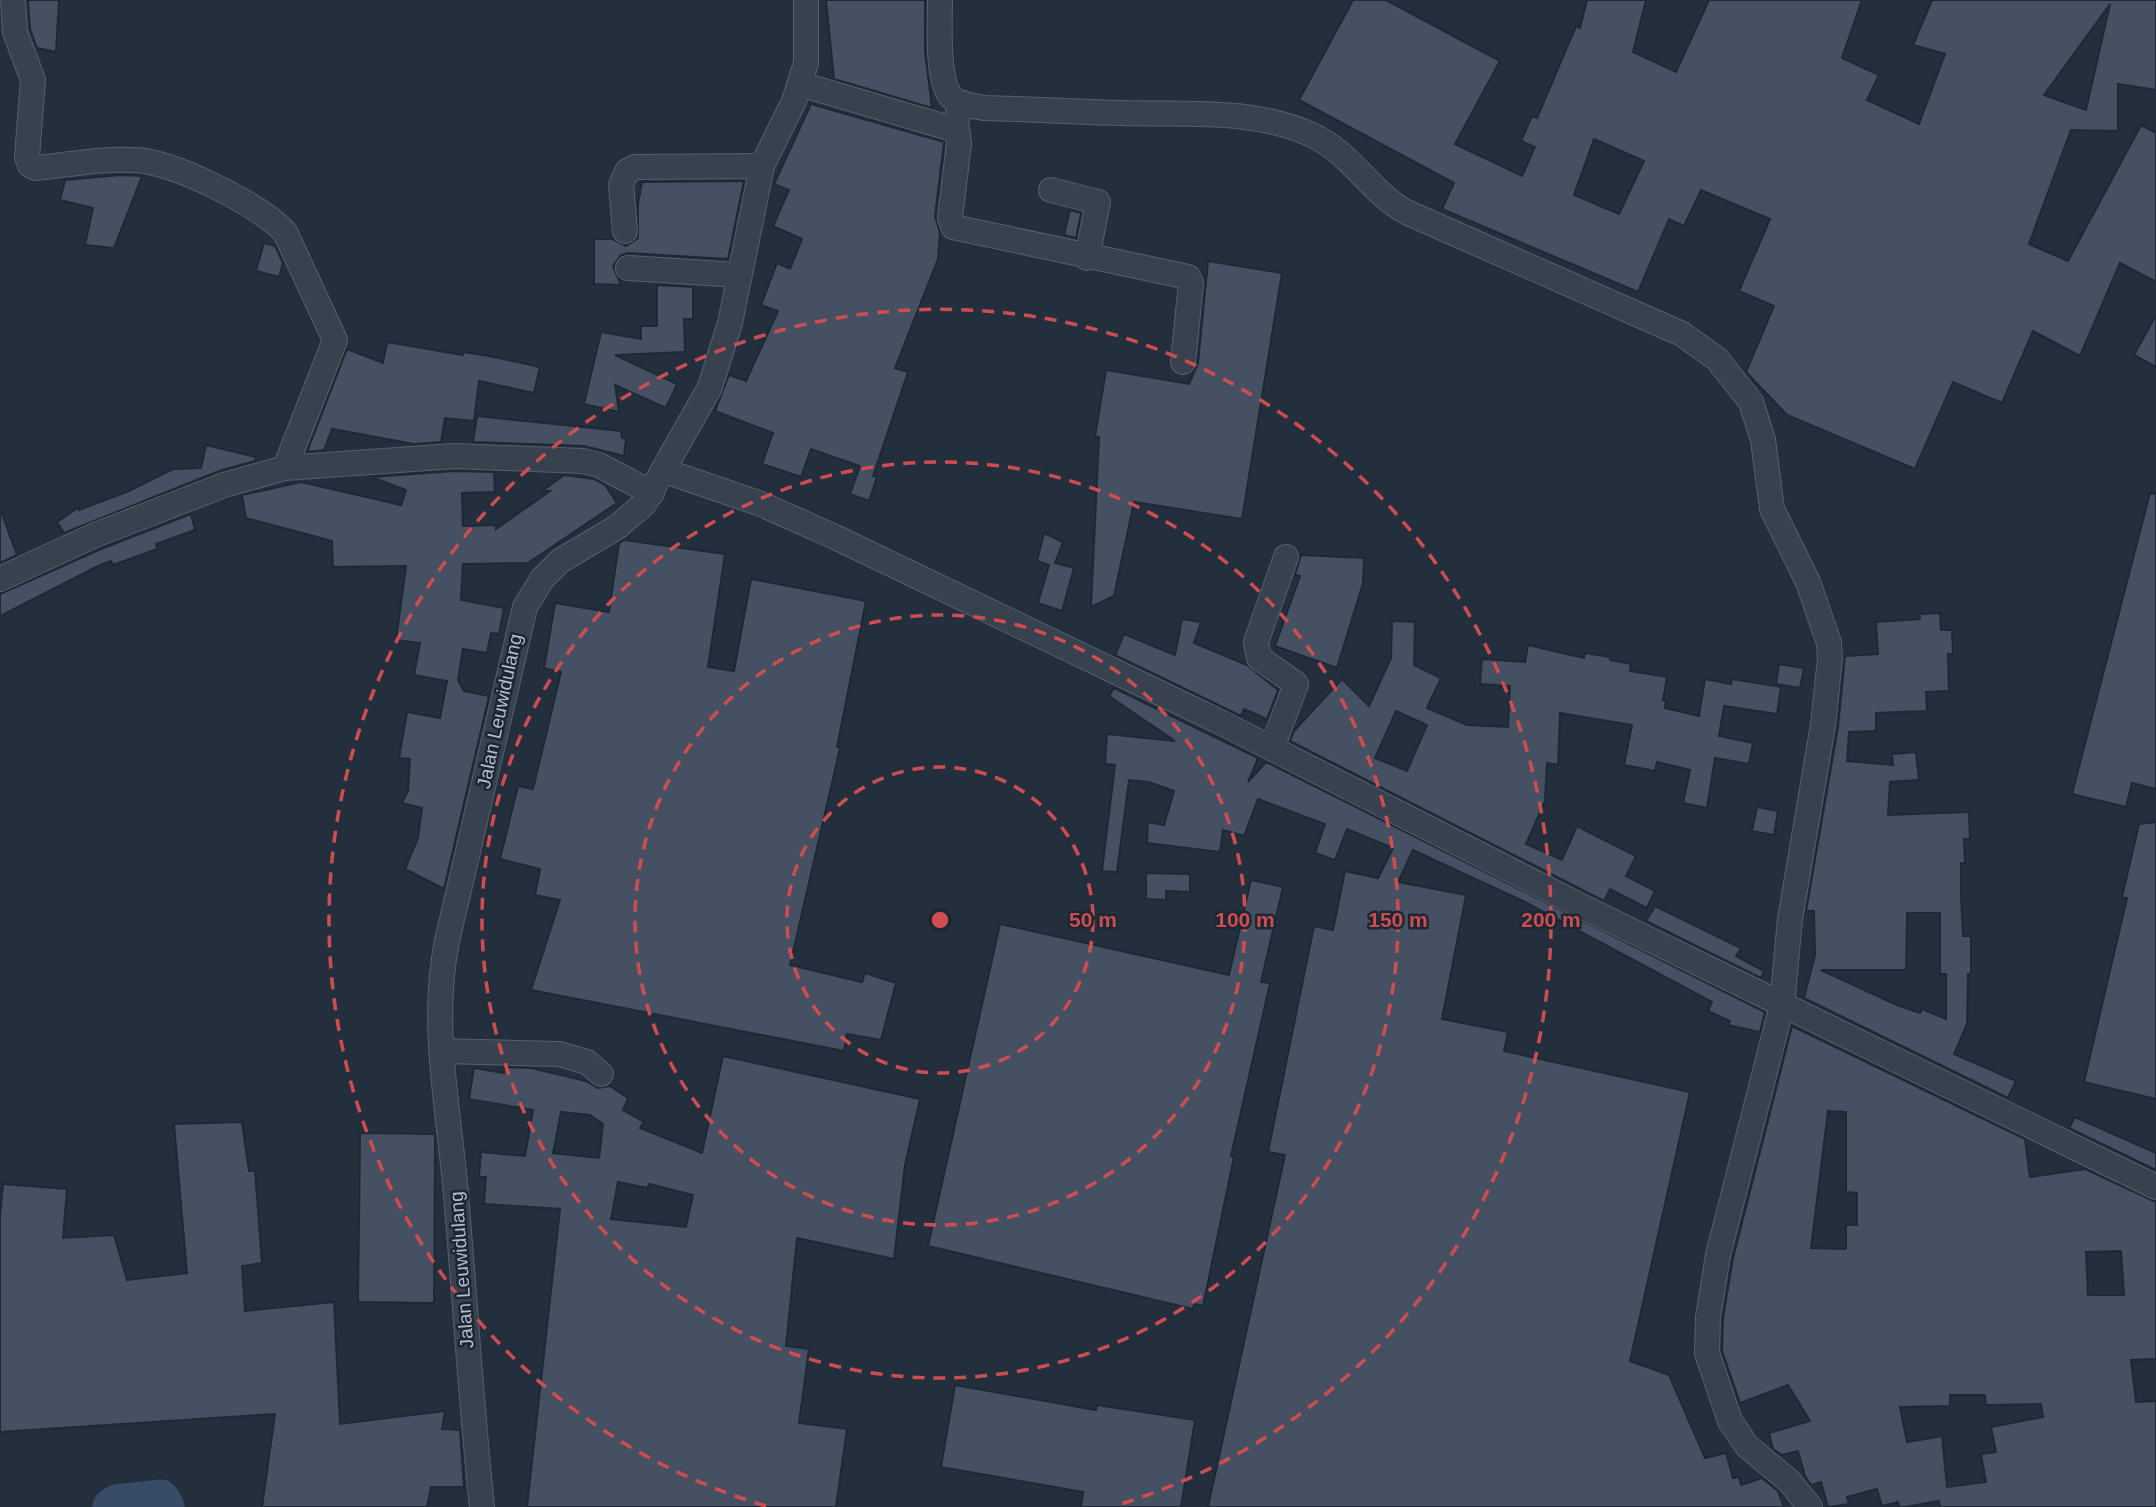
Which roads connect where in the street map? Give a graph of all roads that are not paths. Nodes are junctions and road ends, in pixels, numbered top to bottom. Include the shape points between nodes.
1 (13, 0) edge
2 (806, 0) edge
3 (940, 0) edge
4 (800, 84) junction
5 (959, 116) junction
6 (762, 166) junction
7 (1051, 190) dead end
8 (625, 231) dead end
9 (1087, 258) junction
10 (628, 268) dead end
11 (738, 275) junction
12 (1183, 362) dead end
13 (285, 468) junction
14 (665, 471) junction
15 (652, 492) junction
16 (1286, 557) dead end
17 (0, 579) edge
18 (1272, 748) junction
19 (1769, 997) junction
20 (442, 1051) junction
21 (601, 1074) dead end
22 (2156, 1187) edge
23 (482, 1507) edge
24 (1810, 1507) edge

1 - 13 street via 15,32 33,80 30,165 137,159 163,165 203,181 274,221 285,232 335,340
2 - 4 street, Jalan Leuwidulang via 808,46
3 - 5 street via 944,82
4 - 5 street
4 - 6 street, Jalan Leuwidulang
5 - 9 street via 953,227
5 - 19 street via 984,108 1202,112 1296,129 1346,156 1406,212 1682,334 1717,359 1759,419 1772,509 1808,582 1829,643 1823,725 1790,919
6 - 8 street via 627,170 621,185
6 - 11 street, Jalan Leuwidulang
7 - 9 street via 1098,202
9 - 12 street via 1188,277
10 - 11 street
11 - 14 street, Jalan Leuwidulang via 716,372
13 - 15 street via 454,456 583,461
13 - 17 street via 224,485 95,535
14 - 15 street, Jalan Leuwidulang
14 - 18 street via 835,537
15 - 20 street, Jalan Leuwidulang via 617,527 560,561 524,607 441,973
16 - 18 street via 1256,642 1259,658 1296,684
18 - 19 street
19 - 22 street
19 - 24 street via 1718,1255 1707,1353 1730,1421 1747,1446 1790,1482
20 - 21 street via 559,1054 587,1062
20 - 23 street, Jalan Leuwidulang

